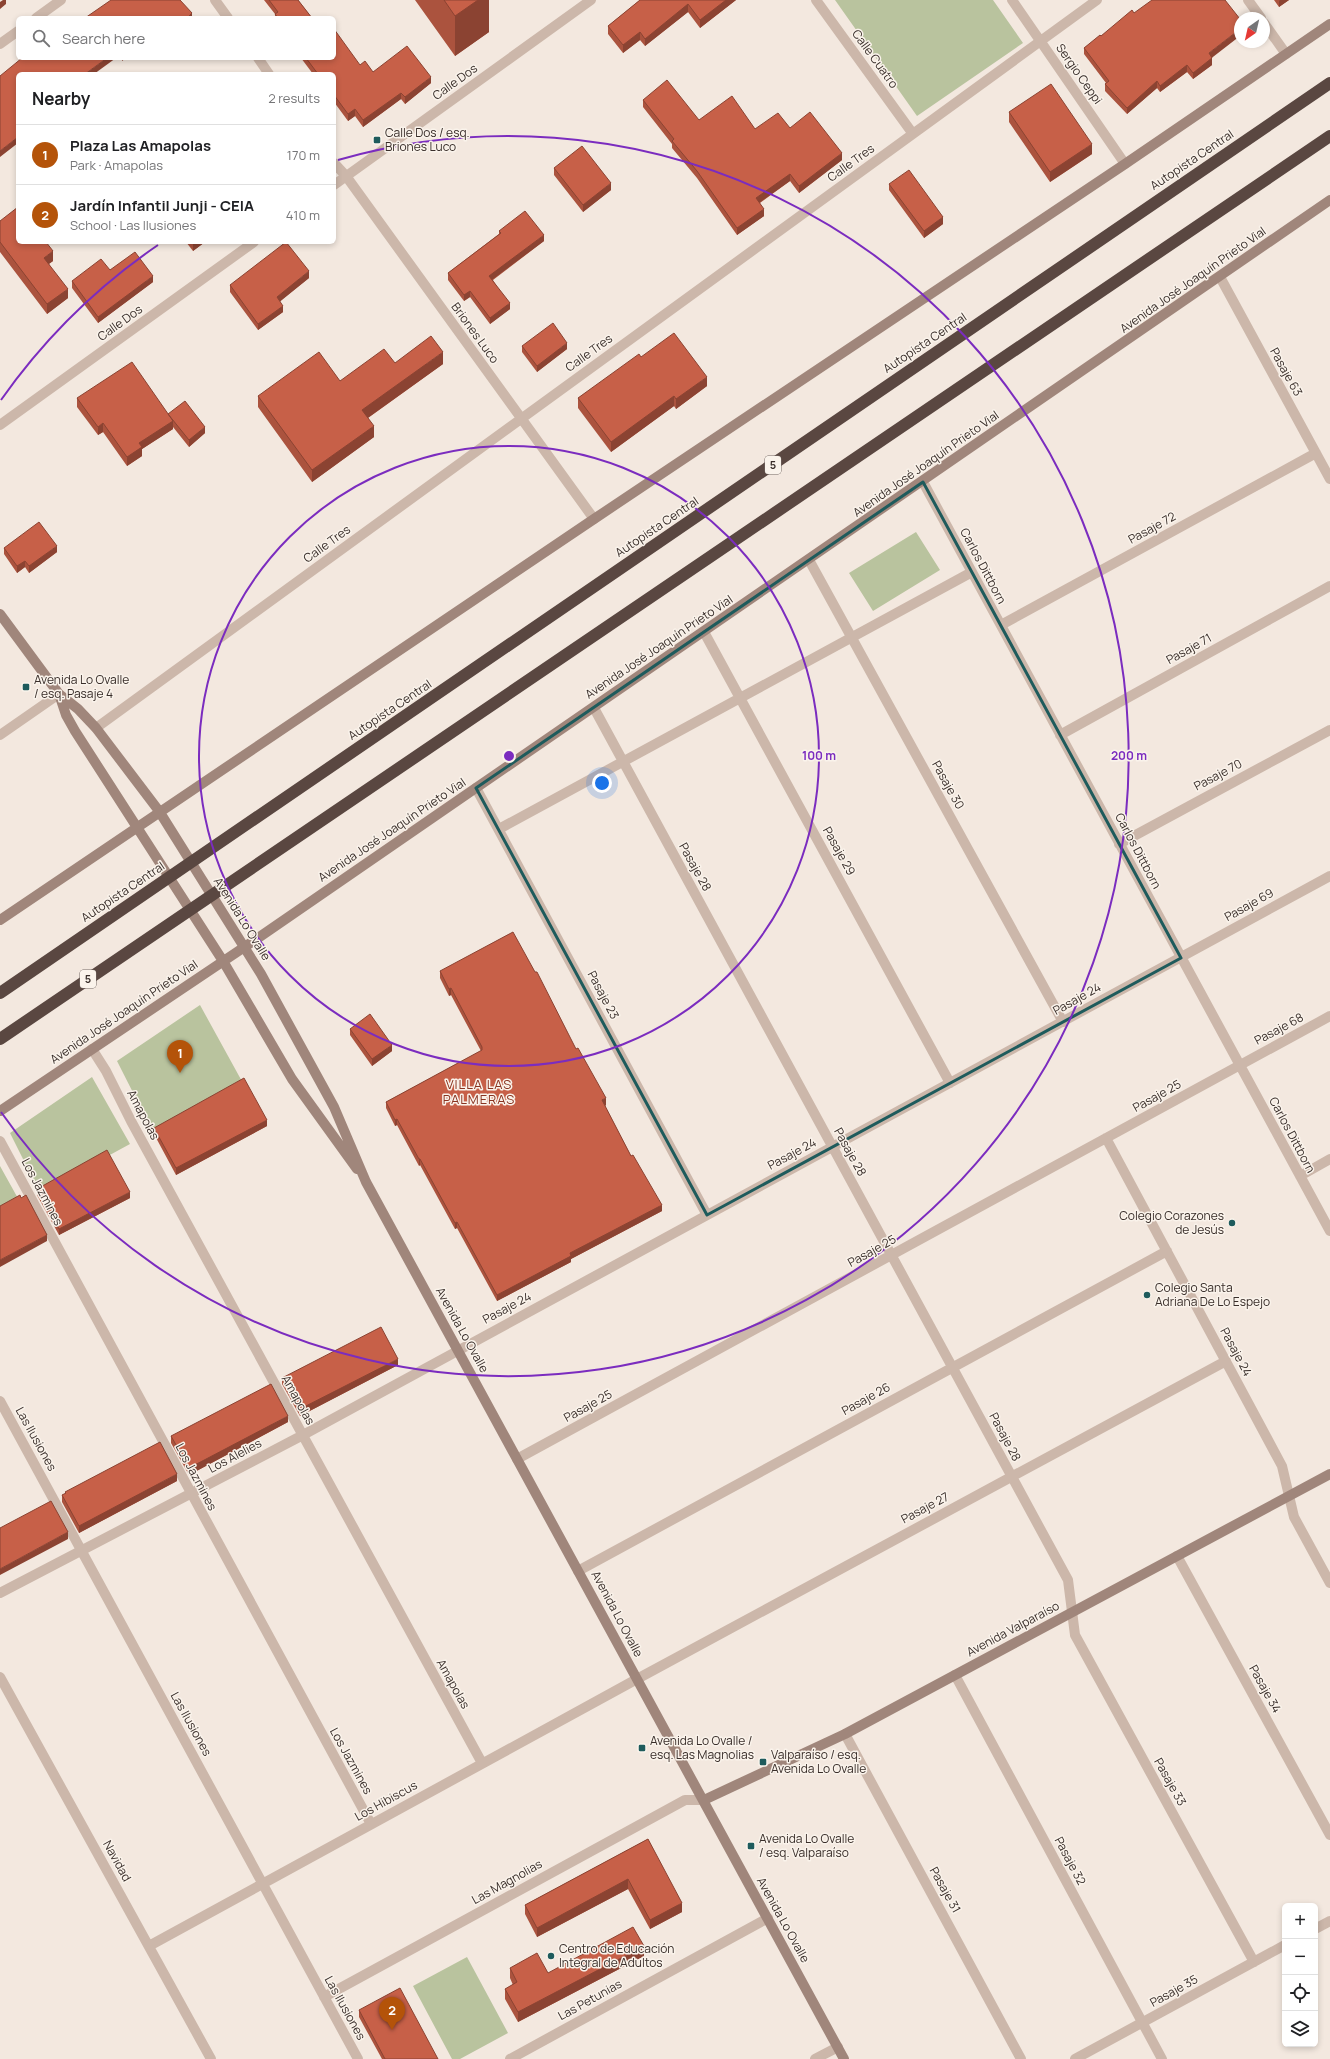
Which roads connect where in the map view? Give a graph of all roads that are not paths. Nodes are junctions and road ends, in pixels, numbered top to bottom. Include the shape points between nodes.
1 (61, 0) edge
2 (215, 0) edge
3 (591, 0) edge
4 (816, 0) edge
5 (1012, 0) edge
6 (1097, 0) edge
7 (1248, 0) edge
8 (1257, 12) edge
9 (39, 16) edge
10 (227, 16) edge
11 (1330, 24) edge
12 (1270, 31) edge
13 (16, 32) edge
14 (1040, 41) junction
15 (0, 44) edge
16 (1286, 54) junction
17 (259, 60) edge
18 (268, 72) edge
19 (1330, 83) edge
20 (913, 134) junction
21 (1330, 136) edge
22 (1125, 164) junction
23 (336, 165) edge
24 (346, 176) junction
25 (336, 184) edge
26 (1329, 204) edge
27 (251, 244) edge
28 (1220, 277) junction
29 (521, 419) junction
30 (0, 425) edge
31 (1316, 453) junction
32 (1330, 479) edge
33 (923, 482) junction
34 (594, 519) junction
35 (809, 560) junction
36 (972, 572) junction
37 (1330, 586) edge
38 (0, 614) edge
39 (1000, 625) junction
40 (704, 632) junction
41 (852, 638) junction
42 (59, 694) junction
43 (740, 698) junction
44 (594, 708) junction
45 (96, 728) junction
46 (1330, 730) edge
47 (0, 735) edge
48 (1060, 735) junction
49 (623, 762) junction
50 (476, 788) junction
51 (159, 811) junction
52 (137, 827) junction
53 (499, 829) junction
54 (1119, 844) junction
55 (1330, 876) edge
56 (0, 920) edge
57 (245, 946) junction
58 (1181, 958) junction
59 (223, 961) junction
60 (0, 993) edge
61 (1330, 1016) edge
62 (1063, 1022) junction
63 (0, 1039) edge
64 (92, 1049) junction
65 (1240, 1065) junction
66 (950, 1083) junction
67 (0, 1111) edge
68 (1106, 1138) junction
69 (0, 1141) edge
70 (832, 1147) junction
71 (1330, 1159) edge
72 (1300, 1176) junction
73 (366, 1182) junction
74 (706, 1215) junction
75 (1330, 1231) edge
76 (1167, 1251) junction
77 (891, 1255) junction
78 (458, 1349) junction
79 (1226, 1361) junction
80 (952, 1367) junction
81 (0, 1401) edge
82 (303, 1435) junction
83 (517, 1459) junction
84 (1330, 1474) edge
85 (1012, 1477) junction
86 (190, 1494) junction
87 (1288, 1496) junction
88 (82, 1550) junction
89 (1178, 1556) junction
90 (578, 1571) junction
91 (1330, 1583) edge
92 (0, 1592) edge
93 (1072, 1612) junction
94 (955, 1675) junction
95 (0, 1677) edge
96 (637, 1679) junction
97 (845, 1734) junction
98 (482, 1763) junction
99 (704, 1800) junction
100 (371, 1824) junction
101 (1330, 1835) edge
102 (263, 1883) junction
103 (768, 1918) junction
104 (1330, 1921) edge
105 (1318, 1927) edge
106 (148, 1946) junction
107 (1282, 1947) edge
108 (1254, 1962) junction
109 (324, 1997) junction
110 (1143, 2022) junction
111 (838, 2047) junction
112 (211, 2059) edge
113 (358, 2059) edge
114 (510, 2059) edge
115 (815, 2059) edge
116 (844, 2059) edge
117 (1021, 2059) edge
118 (1075, 2059) edge
119 (1162, 2059) edge

1 - 9 street
2 - 10 street
3 - 24 street, Calle Dos
4 - 20 street, Calle Cuatro
5 - 14 street, Sergio Ceppi
6 - 14 street, Calle Tres
7 - 8 street
11 - 16 main road
12 - 16 street
13 - 15 street
14 - 20 street, Calle Tres
14 - 22 street, Sergio Ceppi
16 - 22 main road
17 - 18 street
19 - 60 highway, Autopista Central / 5
20 - 29 street, Calle Tres
21 - 63 highway, 5
22 - 34 main road
23 - 24 street, Briones Luco
24 - 25 street, Calle Dos
24 - 29 street, Briones Luco
26 - 28 main road, Avenida José Joaquín Prieto Vial
27 - 30 street, Calle Dos
28 - 31 street, Pasaje 63
28 - 33 main road, Avenida José Joaquín Prieto Vial
29 - 34 street, Briones Luco
29 - 45 street, Calle Tres
31 - 32 street, Pasaje 63
31 - 39 street, Pasaje 72
33 - 35 main road, Avenida José Joaquín Prieto Vial
33 - 36 street, Carlos Dittborn
34 - 51 main road
35 - 40 main road, Avenida José Joaquín Prieto Vial
35 - 41 street, Pasaje 30
36 - 39 street, Carlos Dittborn
36 - 41 street
37 - 48 street, Pasaje 71
38 - 42 main road, Avenida Lo Ovalle
39 - 48 street, Carlos Dittborn
40 - 43 street, Pasaje 29
40 - 44 main road, Avenida José Joaquín Prieto Vial
41 - 43 street
41 - 62 street, Pasaje 30
42 - 45 main road, Avenida Lo Ovalle
42 - 47 street
42 - 52 main road, Avenida Lo Ovalle via 66,715
43 - 49 street
43 - 66 street, Pasaje 29
44 - 49 street, Pasaje 28
44 - 50 main road, Avenida José Joaquín Prieto Vial
45 - 51 main road, Avenida Lo Ovalle
46 - 54 street, Pasaje 70
48 - 54 street, Carlos Dittborn
49 - 53 street
49 - 70 street, Pasaje 28
50 - 53 street, Pasaje 23
50 - 57 main road, Avenida José Joaquín Prieto Vial
51 - 52 main road
51 - 57 main road, Avenida Lo Ovalle
52 - 56 main road
52 - 59 main road, Avenida Lo Ovalle
53 - 74 street, Pasaje 23
54 - 58 street, Carlos Dittborn
55 - 58 street, Pasaje 69
57 - 59 main road, Avenida José Joaquín Prieto Vial
57 - 73 main road, Avenida Lo Ovalle via 334,1107
58 - 62 street, Pasaje 24
58 - 65 street, Carlos Dittborn
59 - 64 main road, Avenida José Joaquín Prieto Vial
59 - 73 main road, Avenida Lo Ovalle via 292,1079
61 - 65 street, Pasaje 68
62 - 66 street, Pasaje 24
64 - 67 main road, Avenida José Joaquín Prieto Vial
64 - 82 street, Amapolas
65 - 68 street, Pasaje 25
65 - 72 street, Carlos Dittborn
66 - 70 street, Pasaje 24
68 - 76 street, Pasaje 24
68 - 77 street, Pasaje 25
69 - 86 street, Los Jazmines
70 - 74 street, Pasaje 24
70 - 77 street, Pasaje 28
71 - 72 street
72 - 75 street, Carlos Dittborn
73 - 78 main road, Avenida Lo Ovalle
74 - 78 street, Pasaje 24
76 - 79 street, Pasaje 24
76 - 80 street, Pasaje 26
77 - 80 street, Pasaje 28
77 - 83 street, Pasaje 25
78 - 82 street, Los Alelies
78 - 83 main road, Avenida Lo Ovalle
79 - 85 street, Pasaje 27
79 - 87 street, Pasaje 24 via 1282,1466
80 - 85 street, Pasaje 28
80 - 90 street, Pasaje 26
81 - 88 street, Las Ilusiones
82 - 86 street, Los Alelies
82 - 98 street, Amapolas
83 - 90 main road, Avenida Lo Ovalle
84 - 87 main road, Avenida Valparaíso
85 - 93 street, Pasaje 28 via 1068,1580
85 - 96 street, Pasaje 27
86 - 88 street, Los Alelies
86 - 100 street, Los Jazmines
87 - 89 main road, Avenida Valparaíso
87 - 91 street, Pasaje 24 via 1294,1517
88 - 92 street, Los Alelies
88 - 102 street, Las Ilusiones
89 - 93 main road, Avenida Valparaíso
89 - 101 street, Pasaje 34
90 - 96 main road, Avenida Lo Ovalle
93 - 94 main road, Avenida Valparaíso
93 - 108 street, Pasaje 33 via 1075,1635
94 - 97 main road, Avenida Valparaíso
94 - 110 street, Pasaje 32
95 - 106 street, Navidad
96 - 98 street, Los Hibiscus
96 - 99 main road, Avenida Lo Ovalle
97 - 99 main road, Avenida Valparaíso
97 - 117 street, Pasaje 31
98 - 100 street, Los Hibiscus
99 - 103 main road, Avenida Lo Ovalle
99 - 109 street, Las Magnolias via 685,1800
100 - 102 street, Los Hibiscus
102 - 106 street, Los Hibiscus
102 - 109 street, Las Ilusiones
103 - 111 main road, Avenida Lo Ovalle
103 - 114 street, Las Petunias
104 - 105 street
106 - 112 street, Navidad
107 - 108 street, Pasaje 35
108 - 110 street, Pasaje 35
109 - 113 street, Las Ilusiones
110 - 118 street, Pasaje 35
110 - 119 street, Pasaje 32
111 - 115 street
111 - 116 main road, Avenida Lo Ovalle

